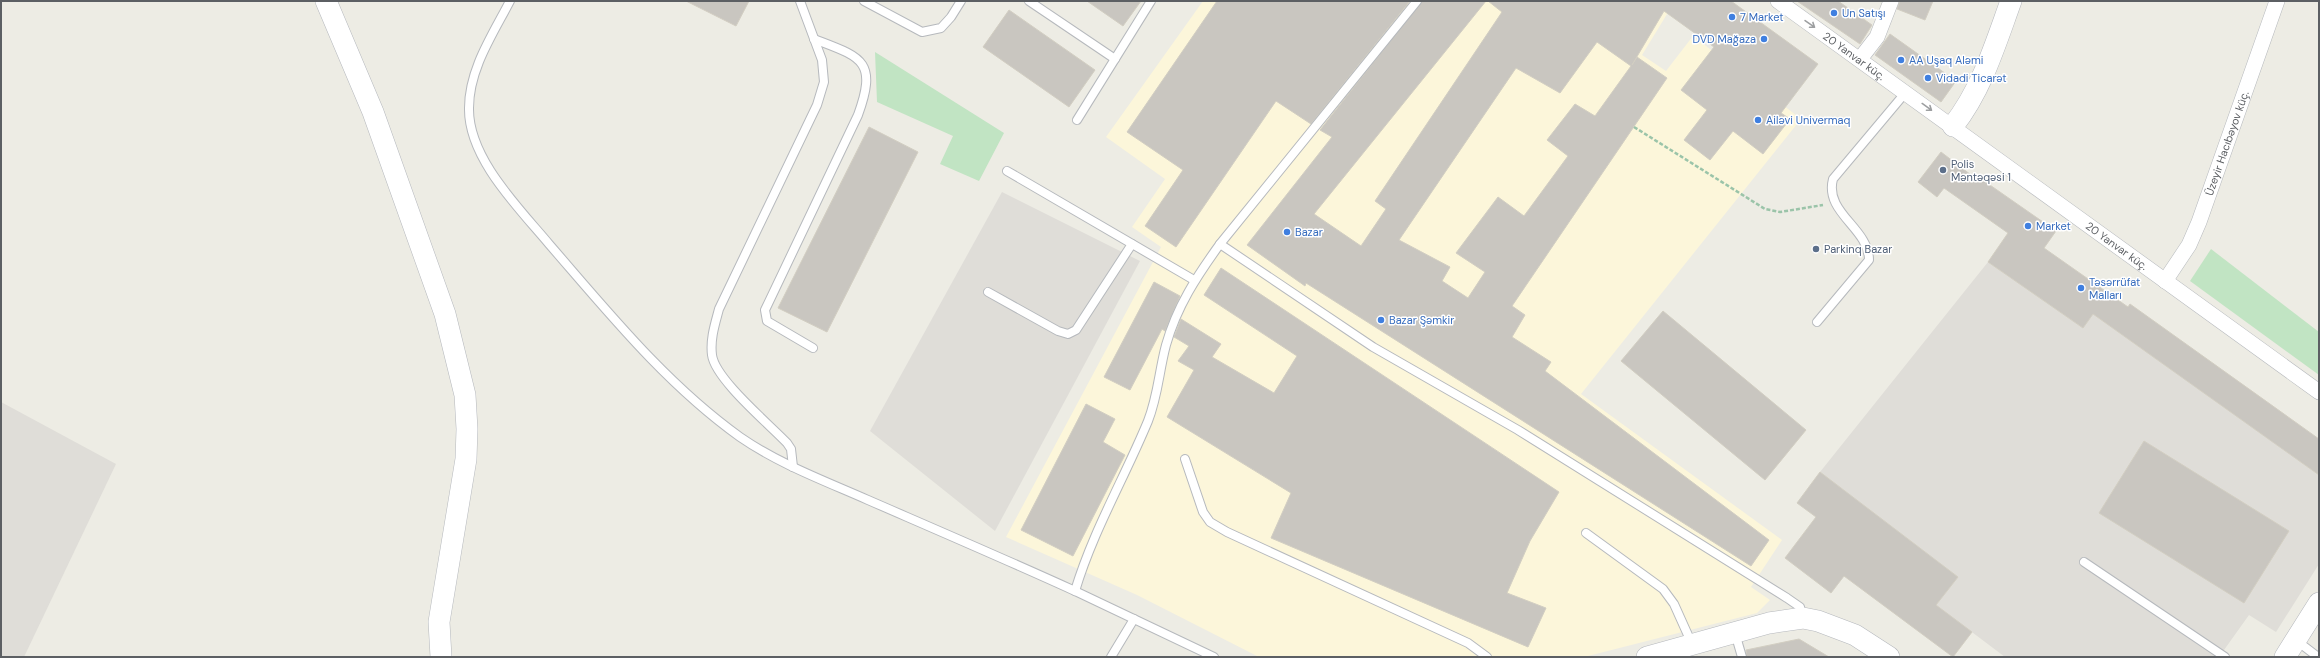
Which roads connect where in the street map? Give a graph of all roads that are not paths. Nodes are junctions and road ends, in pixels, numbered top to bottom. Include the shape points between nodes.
1 (326, 1) edge
2 (510, 1) edge
3 (800, 1) edge
4 (864, 1) edge
5 (961, 1) edge
6 (1029, 1) edge
7 (1150, 1) edge
8 (1417, 1) edge
9 (1778, 1) edge
10 (1891, 1) edge
11 (2011, 1) edge
12 (2277, 1) edge
13 (814, 39) junction
14 (1115, 60) junction
15 (1860, 60) junction
16 (1906, 92) junction
17 (1077, 120) dead end
18 (1953, 126) junction
19 (1007, 171) dead end
20 (1132, 244) junction
21 (1220, 244) junction
22 (1194, 280) junction
23 (2165, 281) junction
24 (988, 292) dead end
25 (1817, 322) dead end
26 (813, 348) dead end
27 (2319, 392) edge
28 (1185, 459) dead end
29 (792, 467) junction
30 (1586, 533) dead end
31 (2084, 562) dead end
32 (1075, 591) junction
33 (2319, 603) edge
34 (1803, 618) junction
35 (1134, 619) junction
36 (1734, 633) junction
37 (1692, 644) junction
38 (2290, 648) edge
39 (441, 657) edge
40 (1111, 657) edge
41 (1214, 657) edge
42 (1487, 657) edge
43 (1647, 657) edge
44 (1742, 657) edge
45 (1889, 657) edge
46 (2225, 657) edge
47 (2318, 657) edge

1 - 39 street via 373,112 445,314 465,395 468,429 466,459 439,622
2 - 29 lane via 480,60 472,83 469,109 476,143 492,174 654,364 742,438
3 - 13 lane
4 - 5 lane via 922,32 941,28
6 - 14 lane
7 - 14 lane
8 - 21 lane
9 -> 15 street, 20 Yanvar küç.
10 - 15 street via 1877,37
11 - 18 street via 1984,76
12 - 23 street, Üzeyir Hacıbəyov küç. via 2199,222 2189,245
13 - 26 lane via 854,55 864,64 866,93 858,115 765,310 767,321
13 - 29 lane via 822,60 824,82 817,105 719,309 712,336 712,356 724,379 787,443 791,450
14 - 17 lane
15 - 16 street, 20 Yanvar küç.
16 -> 18 street, 20 Yanvar küç.
16 - 25 lane via 1832,179 1830,190 1835,204 1866,243 1869,260
18 - 23 street, 20 Yanvar küç.
19 - 20 lane
20 - 22 lane
20 - 24 lane via 1076,330 1068,334
21 - 22 lane
21 - 34 lane via 1374,347 1518,430 1800,606
22 - 32 lane via 1181,302 1166,345 1158,393 1148,422 1094,536
23 - 27 street, 20 Yanvar küç.
28 - 42 lane via 1203,512 1210,522 1468,643
29 - 32 lane
30 - 37 lane via 1663,589 1674,604
31 - 46 lane
32 - 35 lane
33 - 38 street
34 - 36 street via 1788,619
34 - 45 street via 1854,635
35 - 40 lane
35 - 41 lane
36 - 37 street
36 - 44 lane
37 - 43 street
38 - 47 lane

